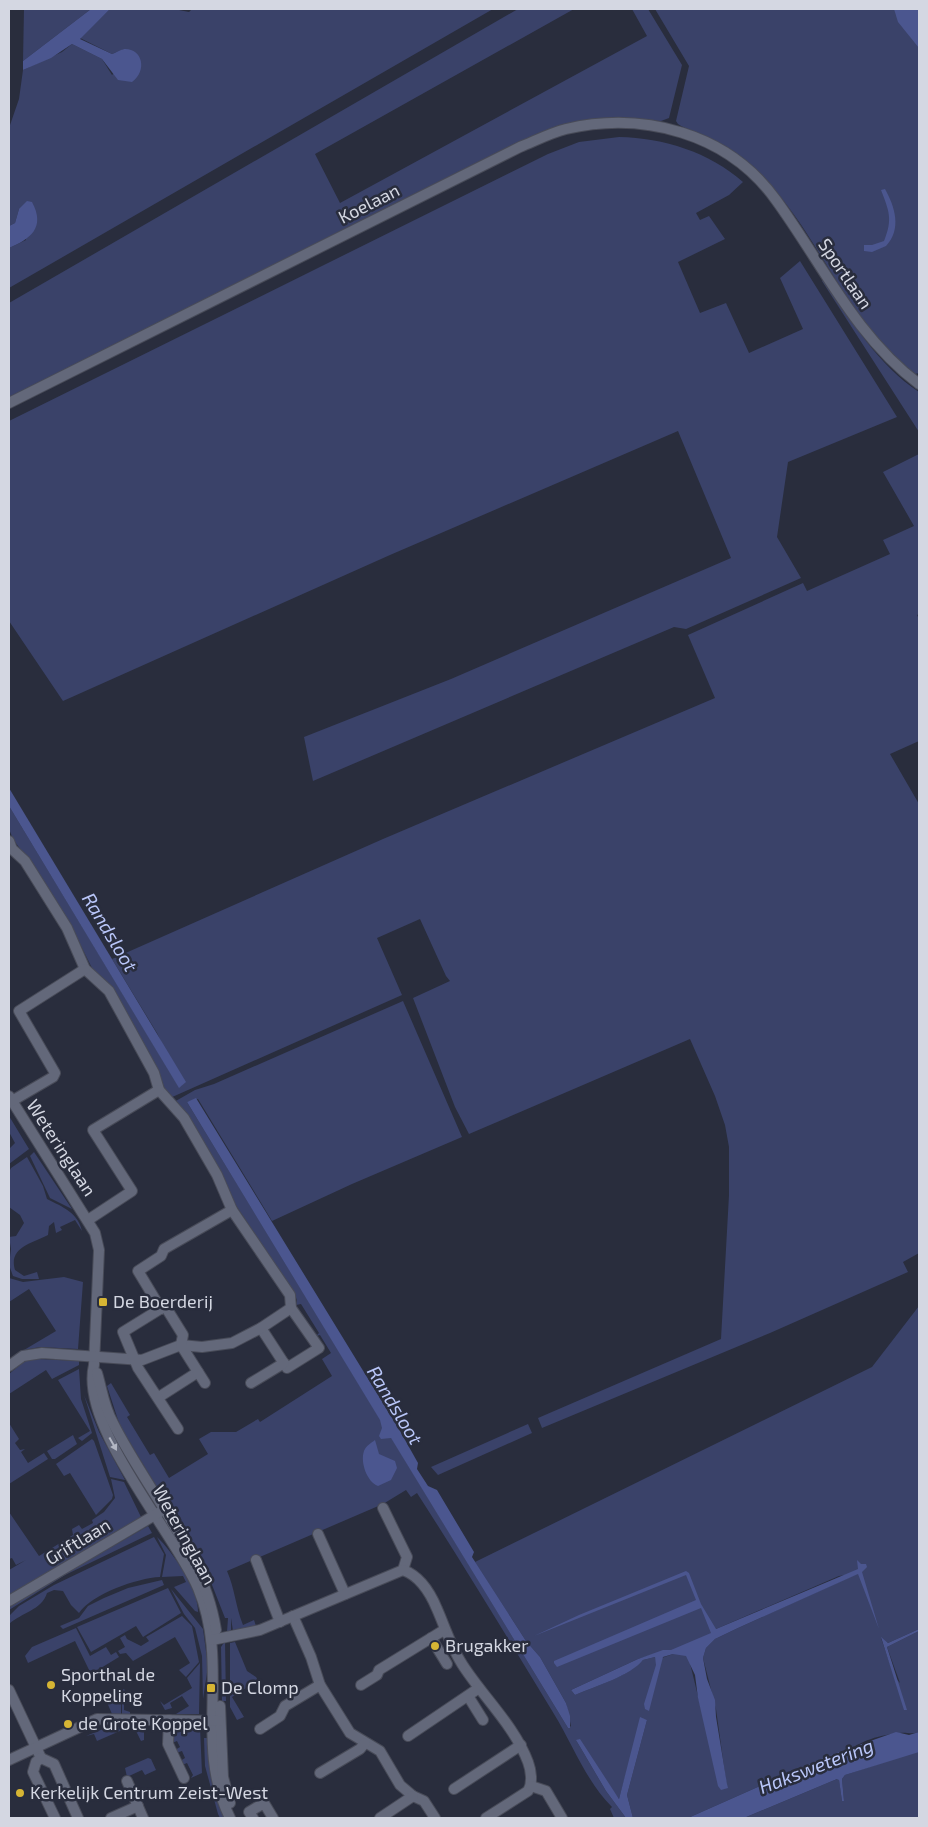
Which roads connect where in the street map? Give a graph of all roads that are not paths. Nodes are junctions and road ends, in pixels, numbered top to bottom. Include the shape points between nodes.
1 (753, 175) joint
2 (919, 384) edge
3 (9, 403) edge
4 (10, 847) edge
5 (85, 969) junction
6 (159, 1090) junction
7 (10, 1098) edge
8 (232, 1210) junction
9 (88, 1220) junction
10 (292, 1308) junction
11 (162, 1309) junction
12 (261, 1328) junction
13 (182, 1345) junction
14 (135, 1359) junction
15 (94, 1361) junction
16 (284, 1363) junction
17 (9, 1366) edge
18 (198, 1372) junction
19 (205, 1382) dead end
20 (251, 1383) dead end
21 (159, 1397) junction
22 (178, 1429) dead end
23 (383, 1508) dead end
24 (159, 1512) junction
25 (318, 1534) dead end
26 (256, 1560) dead end
27 (403, 1570) junction
28 (345, 1594) junction
29 (9, 1601) edge
30 (293, 1616) junction
31 (280, 1622) junction
32 (444, 1630) junction
33 (431, 1638) junction
34 (215, 1639) junction
35 (447, 1664) dead end
36 (320, 1685) junction
37 (361, 1685) dead end
38 (479, 1688) junction
39 (9, 1690) edge
40 (468, 1696) junction
41 (169, 1720) junction
42 (483, 1720) dead end
43 (216, 1721) junction
44 (260, 1729) dead end
45 (408, 1736) dead end
46 (365, 1743) junction
47 (521, 1745) junction
48 (36, 1748) junction
49 (40, 1758) junction
50 (9, 1760) edge
51 (320, 1773) dead end
52 (184, 1778) dead end
53 (127, 1781) dead end
54 (531, 1786) junction
55 (454, 1789) dead end
56 (413, 1796) junction
57 (274, 1797) dead end
58 (264, 1803) junction
59 (138, 1806) junction
60 (560, 1817) edge
61 (55, 1818) edge
62 (78, 1818) edge
63 (111, 1818) edge
64 (143, 1818) edge
65 (230, 1818) edge
66 (236, 1818) edge
67 (253, 1818) edge
68 (273, 1818) edge
69 (380, 1818) edge
70 (435, 1818) edge
71 (486, 1818) edge

1 - 2 street, Sportlaan via 775,198 870,338
1 - 3 street, Koelaan via 724,152 671,128 616,121 564,129 520,147
4 - 5 street via 25,861 67,928
5 - 6 street via 109,991 154,1073
5 - 7 street via 19,1011 55,1073 53,1077
6 - 8 street via 184,1118 217,1175
6 - 9 street via 93,1130 132,1191
7 - 9 street, Weteringlaan
8 - 10 street via 290,1295
8 - 11 street via 164,1250 161,1256 138,1271
9 - 15 street, Weteringlaan via 99,1250
10 - 12 street
10 - 16 street via 319,1348 287,1368
11 - 13 street via 165,1306 183,1335
11 - 14 street via 123,1332
12 - 13 street via 232,1343 202,1347
12 - 16 street
13 - 14 street via 142,1360
13 - 18 street
14 - 15 street
14 - 21 street via 154,1394
15 - 17 street via 33,1354 23,1356
15 - 24 street, Weteringlaan via 112,1422
16 - 20 street
18 - 19 street
18 - 21 street
21 - 22 street
23 - 27 street via 407,1557
24 - 29 street, Griftlaan
24 - 34 street, Weteringlaan via 205,1587
25 - 28 street
26 - 31 street
27 - 28 street
27 - 32 street via 412,1573 424,1585
28 - 30 street
30 - 31 street
30 - 36 street
31 - 34 street via 246,1634
32 - 33 street
32 - 38 street
33 - 35 street
33 - 37 street
34 - 43 street, Weteringlaan via 220,1666
36 - 44 street via 285,1706 280,1716
36 - 46 street via 350,1733
38 - 40 street
38 - 47 street
39 - 48 street
40 - 42 street
40 - 45 street
41 - 43 street
41 - 48 street via 97,1719
41 - 52 street via 168,1744
43 - 65 street, Weteringlaan via 214,1778
43 - 66 street, Weteringlaan via 223,1777
46 - 51 street
46 - 56 street via 380,1751 400,1785
47 - 54 street via 529,1763
47 - 55 street
48 - 49 street
48 - 50 street
49 - 61 street via 33,1772
49 - 62 street via 54,1764
53 - 59 street
54 - 60 street via 546,1791
54 - 71 street via 524,1796
56 - 69 street
56 - 70 street via 424,1801
57 - 58 street
58 - 67 street via 250,1812
58 - 68 street
59 - 63 street
59 - 64 street

